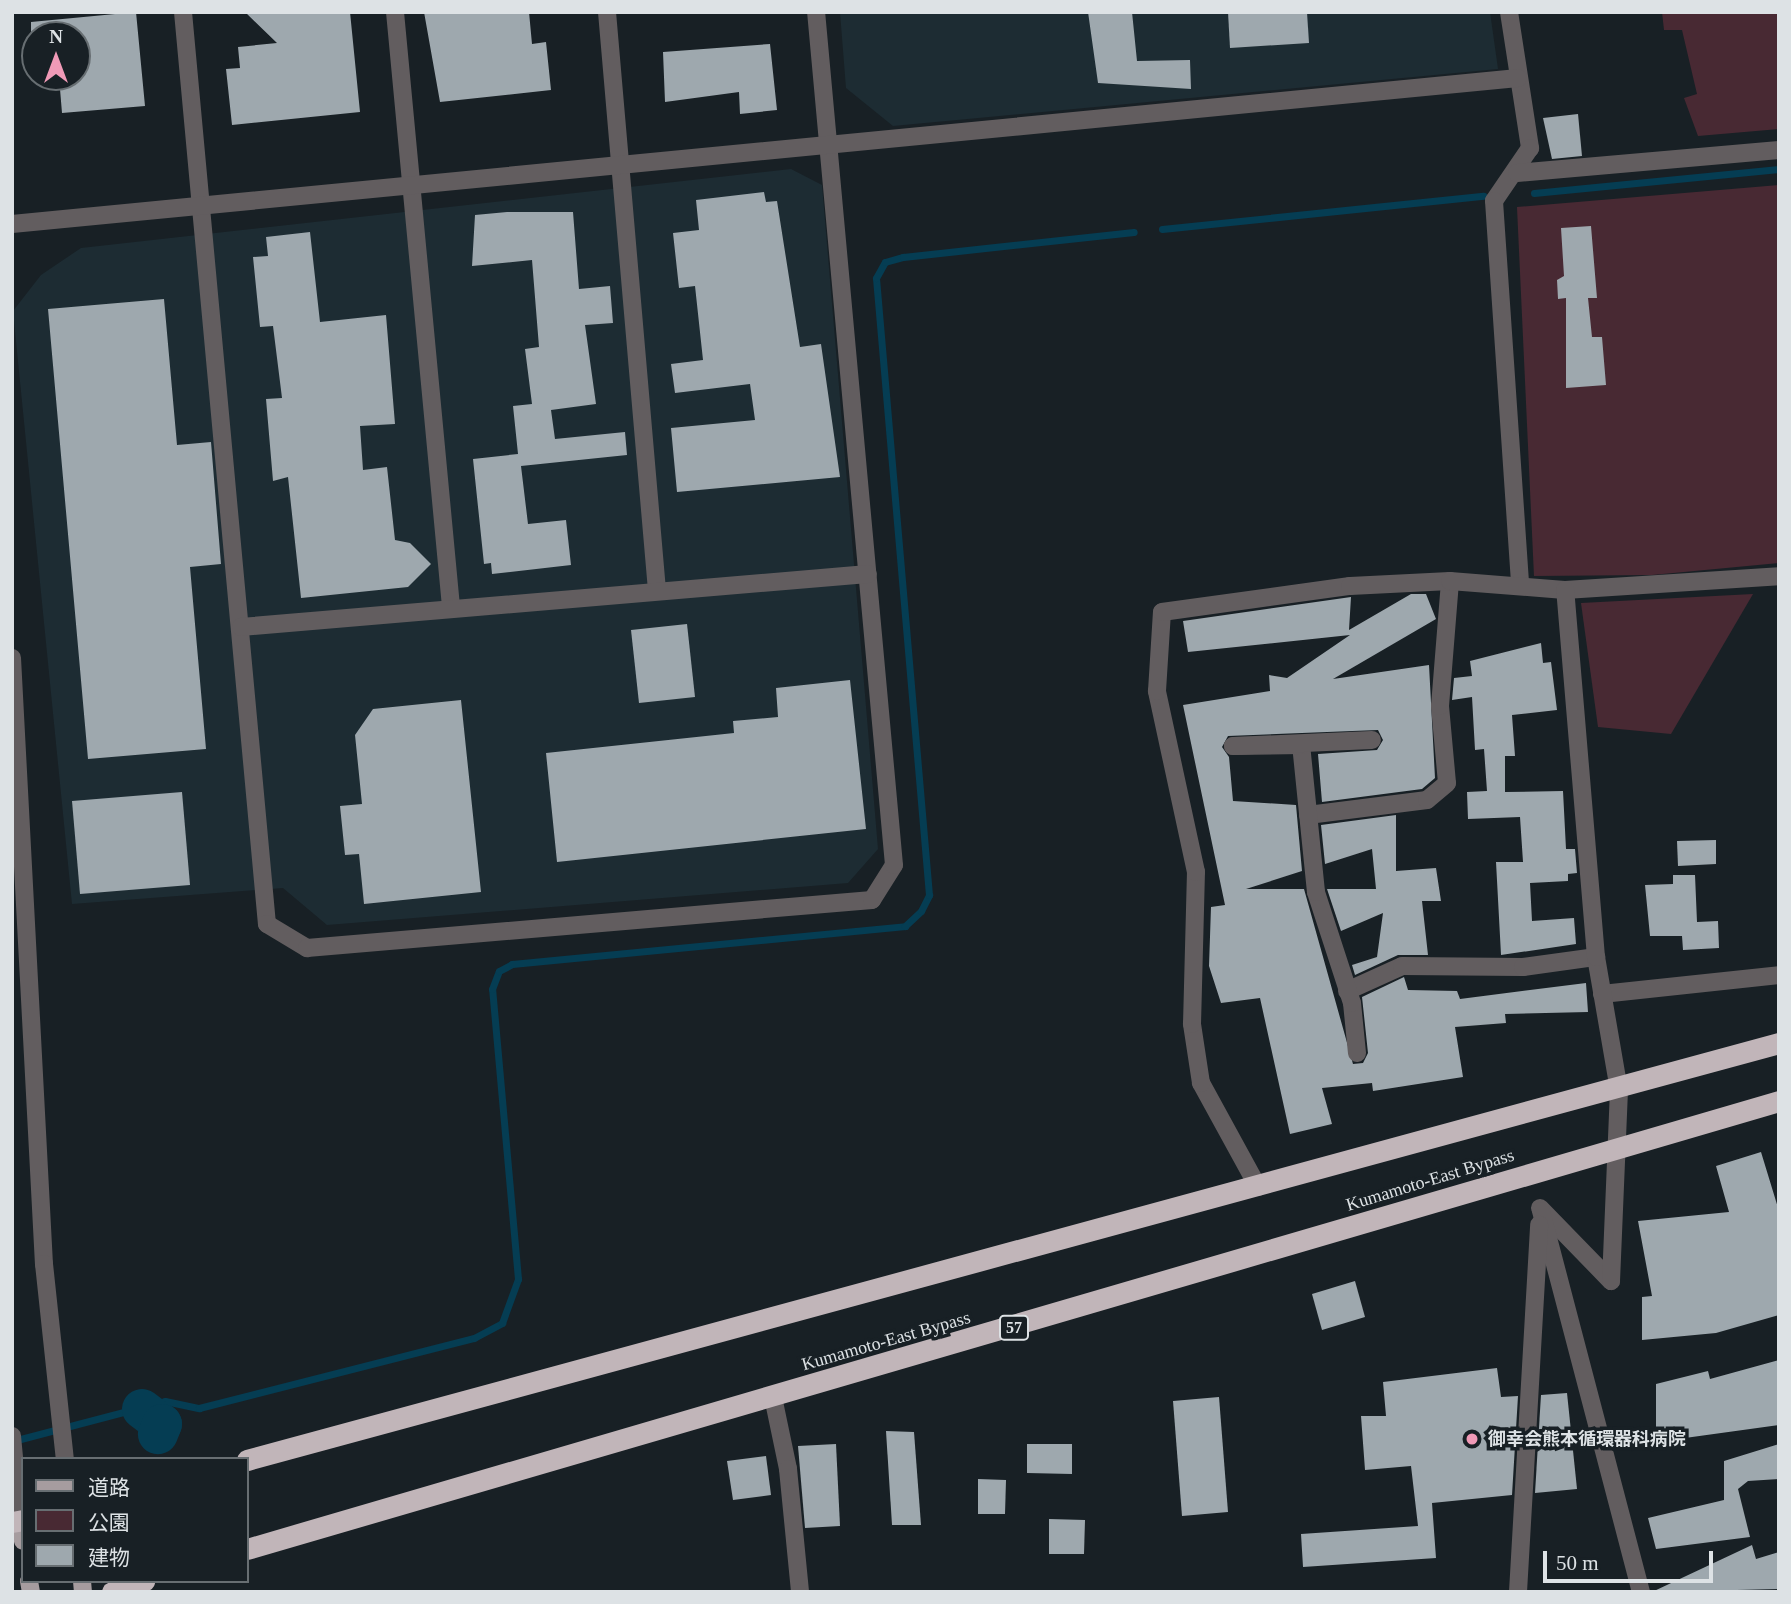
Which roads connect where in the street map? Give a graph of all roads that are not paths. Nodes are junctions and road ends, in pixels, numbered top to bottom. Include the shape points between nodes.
1 (183, 12) edge
2 (395, 12) edge
3 (607, 12) edge
4 (816, 12) edge
5 (1509, 12) edge
6 (1518, 78) junction
7 (827, 141) junction
8 (1779, 150) edge
9 (621, 164) junction
10 (1517, 173) junction
11 (412, 184) junction
12 (200, 205) junction
13 (12, 224) edge
14 (868, 574) junction
15 (1779, 576) edge
16 (1450, 581) junction
17 (1520, 585) junction
18 (657, 590) junction
19 (1565, 590) junction
20 (451, 607) junction
21 (241, 627) junction
22 (12, 658) edge
23 (1371, 740) dead end
24 (1308, 815) junction
25 (1596, 957) junction
26 (1779, 975) edge
27 (1347, 991) junction
28 (1602, 994) junction
29 (1779, 1043) edge
30 (1357, 1053) dead end
31 (1619, 1090) junction
32 (1779, 1101) edge
33 (1614, 1148) junction
34 (1258, 1187) junction
35 (1540, 1208) junction
36 (773, 1397) junction
37 (12, 1436) edge
38 (64, 1457) edge
39 (248, 1460) edge
40 (19, 1526) edge
41 (248, 1549) edge
42 (138, 1583) edge
43 (112, 1592) edge
44 (800, 1592) edge
45 (1518, 1592) edge
46 (1641, 1592) edge

1 - 12 street
2 - 11 street
3 - 9 street
4 - 7 street
5 - 6 street
6 - 7 street
6 - 10 street via 1530,148
7 - 9 street
7 - 14 street
8 - 10 street
9 - 11 street
9 - 18 street
10 - 17 street via 1494,201
11 - 12 street
11 - 20 street
12 - 13 street
12 - 21 street
14 - 18 street
14 - 21 street via 894,865 872,900 307,948 267,925
15 - 19 street
16 - 17 street
16 - 24 street via 1440,706 1447,783 1427,800
16 - 34 street via 1350,586 1162,612 1157,691 1196,872 1192,1024 1201,1083
17 - 19 street
18 - 20 street
19 - 25 street
20 - 21 street
22 - 38 street via 44,1265
23 - 24 street via 1233,746 1301,745
24 - 27 street via 1316,892
25 - 27 street via 1523,967 1402,966
25 - 28 street
26 - 28 street
27 - 30 street
28 - 31 street
29 - 31 highway, Kumamoto-East Bypass
31 - 33 street
31 - 34 highway, Kumamoto-East Bypass
32 - 33 highway, Kumamoto-East Bypass / 57
33 - 35 street via 1611,1281
33 - 36 highway, Kumamoto-East Bypass / 57
34 - 39 highway, Kumamoto-East Bypass
35 - 45 street
35 - 46 street
36 - 41 highway, Kumamoto-East Bypass / 57
36 - 44 street via 788,1469
37 - 40 street
42 - 43 highway

